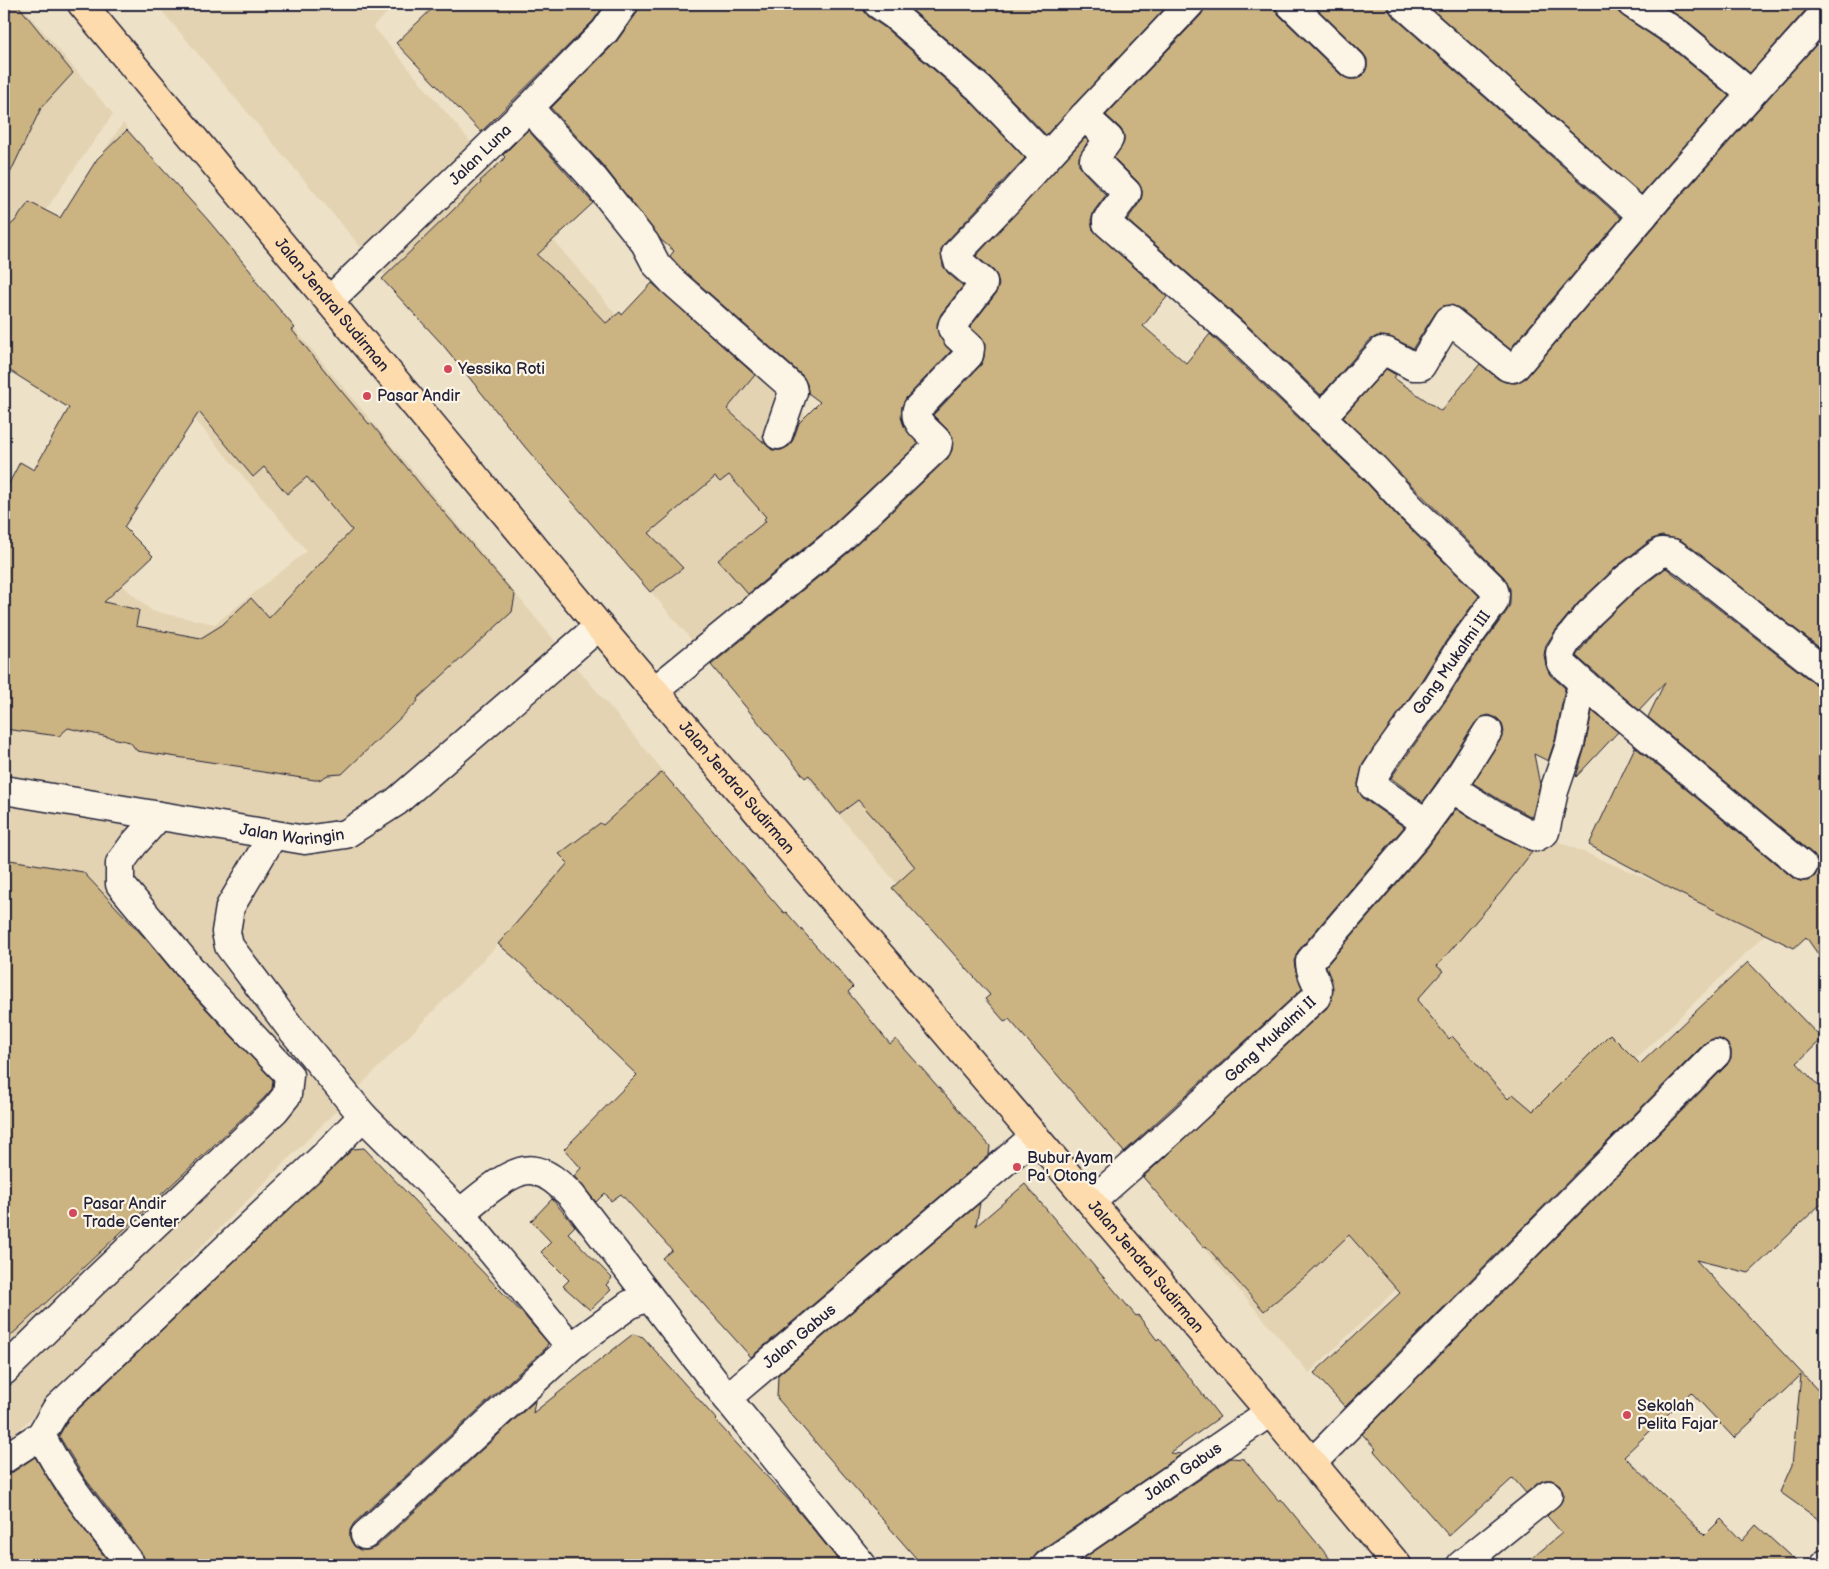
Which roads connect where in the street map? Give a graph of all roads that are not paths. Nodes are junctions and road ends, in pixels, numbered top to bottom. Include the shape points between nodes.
1 (82, 4) edge
2 (624, 4) edge
3 (878, 4) edge
4 (1190, 4) edge
5 (1290, 4) edge
6 (1403, 4) edge
7 (1632, 4) edge
8 (1825, 12) edge
9 (1352, 64) dead end
10 (1751, 94) junction
11 (529, 108) junction
12 (1084, 116) junction
13 (1046, 158) junction
14 (1643, 216) junction
15 (330, 300) junction
16 (1321, 418) junction
17 (778, 435) dead end
18 (599, 626) junction
19 (1825, 672) edge
20 (1585, 685) junction
21 (654, 691) junction
22 (1488, 731) dead end
23 (1452, 788) junction
24 (4, 790) edge
25 (158, 816) junction
26 (1426, 823) junction
27 (273, 835) junction
28 (1803, 866) dead end
29 (1716, 1054) dead end
30 (363, 1116) junction
31 (1036, 1136) junction
32 (1091, 1202) junction
33 (460, 1213) junction
34 (648, 1296) junction
35 (571, 1347) junction
36 (4, 1370) edge
37 (727, 1398) junction
38 (1270, 1412) junction
39 (41, 1434) junction
40 (4, 1459) edge
41 (1312, 1463) junction
42 (1548, 1495) dead end
43 (365, 1535) dead end
44 (131, 1565) edge
45 (862, 1565) edge
46 (1047, 1565) edge
47 (1397, 1565) edge
48 (1461, 1565) edge

1 - 15 main road, Jalan Jendral Sudirman
2 - 11 street, Jalan Luna via 605,31
3 - 13 street via 979,88
4 - 12 street
5 - 9 street
6 - 14 street
7 - 10 street via 1680,35
8 - 10 street
10 - 14 street
11 - 15 street, Jalan Luna
11 - 17 street via 646,242 656,264 792,387
12 - 13 street
12 - 16 street via 1109,139 1094,160 1127,193 1107,223 1236,336
13 - 21 street via 956,254 958,260 982,280 983,285 952,328 971,351 917,409 920,423 938,442 937,448 840,540
14 - 16 street via 1513,368 1449,320 1421,366 1413,366 1382,351
15 - 18 main road, Jalan Jendral Sudirman
16 - 26 street, Gang Mukalmi III via 1484,578 1495,594 1494,602 1376,772 1373,786
18 - 21 main road, Jalan Jendral Sudirman
18 - 27 street, Jalan Waringin via 396,802 354,829 346,834 305,840
19 - 20 street via 1684,561 1672,553 1661,552 1589,614 1560,653 1561,664
20 - 23 street via 1581,688 1570,744 1544,832 1536,837
20 - 28 street
21 - 31 main road, Jalan Jendral Sudirman
22 - 23 street, Gang Mukalmi II
23 - 26 street, Gang Mukalmi II
24 - 25 street, Jalan Waringin
25 - 27 street, Jalan Waringin
25 - 36 street via 120,863 120,884 200,980 289,1075 287,1095
26 - 32 street, Gang Mukalmi II via 1310,961 1309,969 1320,990 1316,997
27 - 30 street via 230,907 226,932 229,946
29 - 41 street
30 - 33 street
30 - 39 street via 57,1408
31 - 32 main road, Jalan Jendral Sudirman
31 - 37 street, Jalan Gabus
32 - 38 main road, Jalan Jendral Sudirman
33 - 34 street via 505,1178 522,1171 534,1170 553,1178 571,1195
33 - 35 street
34 - 35 street via 629,1305
34 - 37 street
35 - 43 street
37 - 45 street
38 - 41 main road, Jalan Jendral Sudirman
38 - 46 street, Jalan Gabus
39 - 40 street
39 - 44 street via 66,1479
41 - 47 main road, Jalan Jendral Sudirman
42 - 48 street

